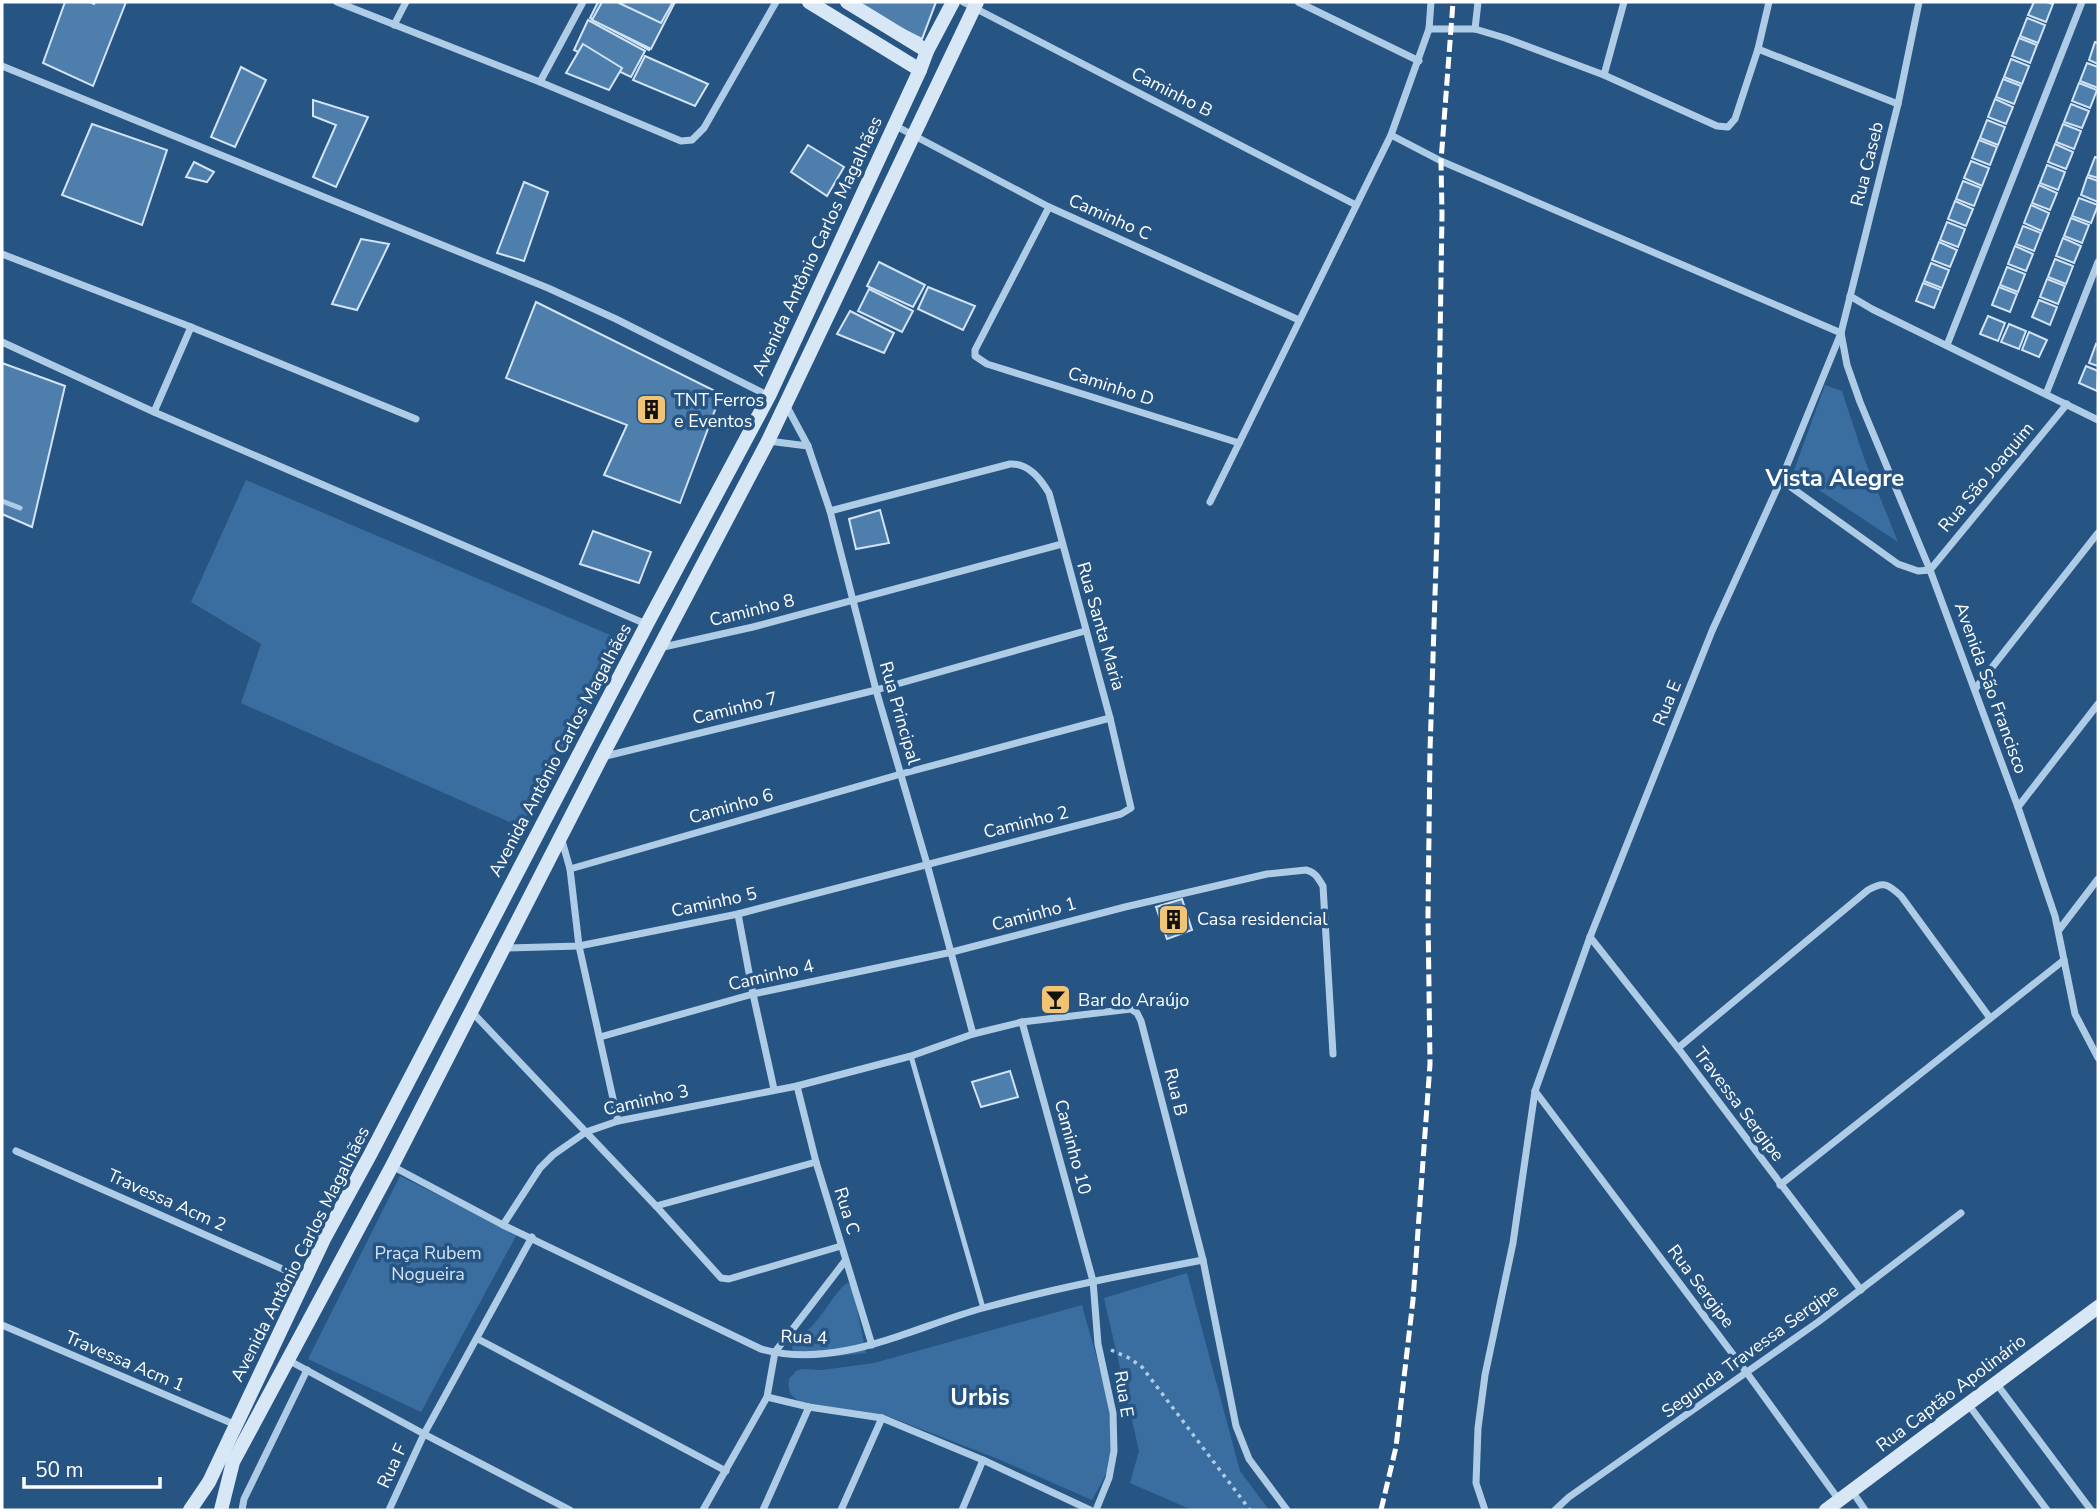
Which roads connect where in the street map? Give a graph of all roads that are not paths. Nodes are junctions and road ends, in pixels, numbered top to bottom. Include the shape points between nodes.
1 (337, 2) edge
2 (405, 2) edge
3 (583, 2) edge
4 (776, 2) edge
5 (809, 2) edge
6 (847, 2) edge
7 (953, 2) edge
8 (1298, 2) edge
9 (1431, 2) edge
10 (1478, 2) edge
11 (1624, 2) edge
12 (1769, 2) edge
13 (1919, 2) edge
14 (2082, 2) edge
15 (971, 4) edge
16 (394, 25) junction
17 (1429, 29) junction
18 (1475, 29) junction
19 (1758, 49) junction
20 (928, 51) junction
21 (1419, 61) junction
22 (2, 66) edge
23 (920, 70) junction
24 (1604, 75) junction
25 (540, 82) junction
26 (1898, 104) junction
27 (894, 125) junction
28 (1391, 135) junction
29 (913, 136) junction
30 (1356, 205) junction
31 (1049, 207) junction
32 (2, 254) edge
33 (2098, 262) edge
34 (1850, 296) junction
35 (1299, 320) junction
36 (191, 327) junction
37 (1841, 333) junction
38 (2, 342) edge
39 (1947, 345) junction
40 (2046, 394) junction
41 (769, 396) junction
42 (2067, 404) junction
43 (786, 405) junction
44 (154, 412) junction
45 (416, 419) dead end
46 (2098, 419) edge
47 (768, 441) junction
48 (1239, 443) junction
49 (808, 446) junction
50 (1781, 480) junction
51 (2, 500) edge
52 (1210, 502) dead end
53 (20, 508) dead end
54 (830, 511) junction
55 (2098, 533) edge
56 (1062, 544) junction
57 (1930, 570) junction
58 (852, 600) junction
59 (647, 624) junction
60 (1085, 631) junction
61 (667, 633) junction
62 (659, 649) junction
63 (1975, 689) junction
64 (876, 690) junction
65 (2098, 704) edge
66 (1110, 718) junction
67 (601, 758) junction
68 (901, 774) junction
69 (2018, 807) junction
70 (1131, 808) joint
71 (561, 836) junction
72 (927, 864) junction
73 (570, 869) junction
74 (2098, 879) edge
75 (738, 914) junction
76 (2059, 930) junction
77 (1590, 937) junction
78 (579, 946) junction
79 (503, 948) junction
80 (952, 952) junction
81 (2064, 960) junction
82 (753, 994) junction
83 (471, 1011) junction
84 (1990, 1018) junction
85 (1022, 1022) junction
86 (973, 1034) junction
87 (600, 1037) junction
88 (1678, 1048) junction
89 (1333, 1054) dead end
90 (911, 1056) junction
91 (2098, 1058) edge
92 (797, 1086) junction
93 (775, 1089) junction
94 (1535, 1091) junction
95 (618, 1121) junction
96 (586, 1132) junction
97 (16, 1151) dead end
98 (370, 1155) junction
99 (816, 1163) junction
100 (392, 1166) junction
101 (1780, 1185) junction
102 (656, 1206) junction
103 (1961, 1213) dead end
104 (503, 1225) junction
105 (532, 1237) junction
106 (841, 1246) junction
107 (1203, 1260) junction
108 (845, 1261) junction
109 (305, 1279) junction
110 (1093, 1281) junction
111 (1861, 1290) junction
112 (2098, 1307) edge
113 (983, 1308) junction
114 (2, 1325) edge
115 (478, 1339) junction
116 (872, 1345) junction
117 (775, 1352) junction
118 (288, 1360) junction
119 (307, 1370) junction
120 (1747, 1373) junction
121 (1996, 1383) junction
122 (767, 1396) junction
123 (1968, 1404) junction
124 (809, 1407) junction
125 (882, 1418) junction
126 (236, 1425) junction
127 (424, 1434) junction
128 (984, 1460) junction
129 (726, 1471) junction
130 (1852, 1491) junction
131 (1840, 1500) junction
132 (190, 1510) edge
133 (221, 1510) edge
134 (242, 1510) edge
135 (388, 1510) edge
136 (570, 1510) edge
137 (703, 1510) edge
138 (763, 1510) edge
139 (841, 1510) edge
140 (962, 1510) edge
141 (1090, 1510) edge
142 (1097, 1510) edge
143 (1287, 1510) edge
144 (1485, 1510) edge
145 (1555, 1510) edge
146 (1826, 1510) edge
147 (1865, 1510) edge
148 (2047, 1510) edge
149 (2091, 1510) edge

1 - 16 street
2 - 16 street
3 - 25 street
4 - 25 street via 704,128 692,140 681,141
5 - 23 main road
6 - 20 main road
7 - 20 main road, Avenida Antônio Carlos Magalhães
8 - 21 street
9 - 17 street
10 - 18 street
11 - 24 street
12 - 19 street
13 - 26 street, Rua Caseb
14 - 39 street
15 - 29 main road, Avenida Antônio Carlos Magalhães
15 - 30 street, Caminho B
16 - 25 street
17 - 18 street
17 - 21 street
18 - 24 street
19 - 24 street via 1735,119 1728,127
19 - 26 street
20 - 23 main road, Avenida Antônio Carlos Magalhães
21 - 28 street
22 - 41 street via 548,288
23 - 27 main road, Avenida Antônio Carlos Magalhães
26 - 34 street, Rua Caseb
27 - 29 street, Caminho C
27 - 41 main road, Avenida Antônio Carlos Magalhães
28 - 30 street
28 - 37 street via 1441,161
29 - 31 street, Caminho C
29 - 43 main road, Avenida Antônio Carlos Magalhães
30 - 35 street
31 - 35 street, Caminho C
31 - 48 street, Caminho D via 975,356 988,364
32 - 36 street
33 - 40 street
34 - 37 street, Rua Caseb
34 - 39 street
35 - 48 street
36 - 44 street
36 - 45 street
37 - 50 street, Rua E
37 - 57 street, Avenida São Francisco via 1860,402
38 - 44 street
39 - 40 street
40 - 42 street
41 - 43 main road
41 - 59 main road, Avenida Antônio Carlos Magalhães
42 - 46 street
42 - 57 street, Rua São Joaquim
43 - 47 main road, Avenida Antônio Carlos Magalhães
43 - 49 street, Rua Principal
44 - 59 street
47 - 49 street
47 - 61 main road, Avenida Antônio Carlos Magalhães
48 - 52 street
49 - 54 street, Rua Principal
50 - 57 street via 1898,564
50 - 77 street, Rua E via 1712,631
51 - 53 lane
54 - 56 street, Rua Santa Maria via 1019,464 1036,475 1049,493
54 - 58 street, Rua Principal
55 - 63 street
56 - 58 street
56 - 60 street, Rua Santa Maria
57 - 63 street, Avenida São Francisco
58 - 62 street, Caminho 8
58 - 64 street, Rua Principal
59 - 61 main road
59 - 98 main road, Avenida Antônio Carlos Magalhães
60 - 64 street
60 - 66 street, Rua Santa Maria
61 - 62 main road, Avenida Antônio Carlos Magalhães
62 - 67 main road, Avenida Antônio Carlos Magalhães
63 - 69 street, Avenida São Francisco
64 - 67 street, Caminho 7
64 - 68 street, Rua Principal
65 - 69 street
66 - 68 street
66 - 70 street, Rua Santa Maria
67 - 71 main road, Avenida Antônio Carlos Magalhães
68 - 72 street, Rua Principal
68 - 73 street, Caminho 6
69 - 76 street, Avenida São Francisco
70 - 72 street, Caminho 2
71 - 73 street
71 - 79 main road, Avenida Antônio Carlos Magalhães
72 - 75 street, Caminho 5
72 - 80 street, Rua Principal
73 - 78 street
74 - 76 street
75 - 78 street, Caminho 5
75 - 82 street
76 - 81 street, Avenida São Francisco
77 - 88 street, Travessa Sergipe
77 - 94 street, Rua E
78 - 79 street, Caminho 5
78 - 87 street
79 - 83 main road, Avenida Antônio Carlos Magalhães
80 - 82 street, Caminho 4
80 - 86 street, Rua Principal
80 - 89 street, Caminho 1 via 1267,874 1306,870 1323,886 1326,906
81 - 84 street
81 - 91 street, Avenida São Francisco via 2074,1014
82 - 87 street, Caminho 4
82 - 93 street
83 - 96 street
83 - 100 main road, Avenida Antônio Carlos Magalhães
84 - 88 street via 1901,895 1884,884 1868,890
84 - 101 street
85 - 86 street, Rua B
85 - 107 street, Rua B via 1126,1009 1137,1013
85 - 110 street, Caminho 10
86 - 90 street, Rua B
87 - 95 street
88 - 101 street, Travessa Sergipe
90 - 92 street, Rua B
90 - 113 lane
92 - 93 street, Caminho 3
92 - 99 street, Rua C
93 - 95 street, Caminho 3
94 - 120 street, Rua Sergipe
94 - 144 street, Rua E via 1513,1243 1478,1428 1476,1483
95 - 96 street, Caminho 3
96 - 102 street
96 - 104 street, Caminho 3 via 540,1168
97 - 109 street, Travessa Acm 2
98 - 100 main road
98 - 109 main road, Avenida Antônio Carlos Magalhães
99 - 102 street
99 - 106 street, Rua C
100 - 104 street, Rua 4
100 - 118 main road, Avenida Antônio Carlos Magalhães
101 - 111 street, Travessa Sergipe
102 - 106 street via 721,1278
103 - 111 street, Segunda Travessa Sergipe
104 - 105 street, Rua 4
105 - 115 street
105 - 117 street, Rua 4
106 - 108 street, Rua C
107 - 110 street, Rua 4
107 - 143 street, Rua B via 1242,1445
108 - 116 street, Rua C
108 - 117 street
109 - 126 main road, Avenida Antônio Carlos Magalhães
110 - 113 street, Rua 4
110 - 142 street, Rua E via 1098,1344 1113,1413 1114,1451
111 - 120 street, Segunda Travessa Sergipe
112 - 121 main road, Rua Captão Apolinário
113 - 116 street, Rua 4
114 - 126 street, Travessa Acm 1
115 - 127 street
115 - 129 street
116 - 117 street, Rua 4 via 834,1354
117 - 122 street
118 - 119 street
118 - 133 main road, Avenida Antônio Carlos Magalhães via 233,1462
119 - 127 street
119 - 134 street
120 - 131 street, Rua Sergipe
120 - 145 street, Segunda Travessa Sergipe
121 - 123 main road, Rua Captão Apolinário
121 - 149 street
122 - 124 street
122 - 129 street
123 - 130 main road, Rua Captão Apolinário
123 - 148 street
124 - 125 street
124 - 138 street
125 - 128 street
125 - 139 street
126 - 132 main road, Avenida Antônio Carlos Magalhães
127 - 135 street, Rua F
127 - 136 street
128 - 140 street
128 - 141 street
129 - 137 street
130 - 131 main road, Rua Captão Apolinário
130 - 147 street
131 - 146 main road, Rua Captão Apolinário

